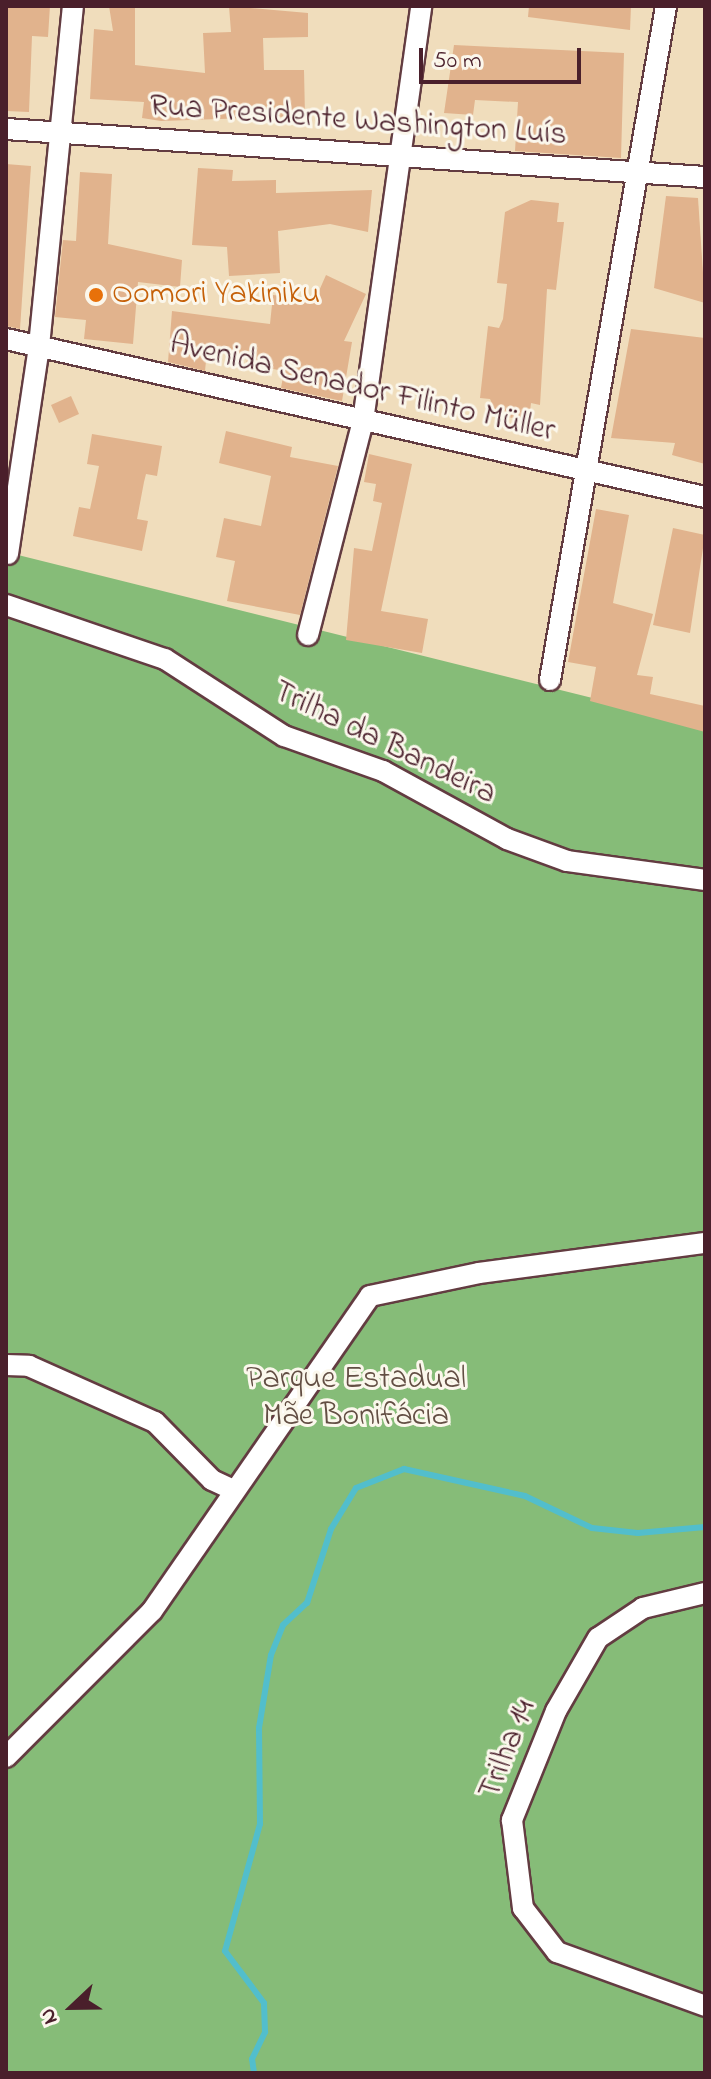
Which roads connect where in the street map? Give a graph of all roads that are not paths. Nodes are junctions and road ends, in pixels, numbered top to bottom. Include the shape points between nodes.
1 (73, 6) edge
2 (421, 6) edge
3 (666, 6) edge
4 (6, 129) edge
5 (60, 132) junction
6 (399, 151) junction
7 (638, 173) junction
8 (705, 177) edge
9 (6, 339) edge
10 (39, 346) junction
11 (363, 421) junction
12 (585, 471) junction
13 (705, 497) edge
14 (8, 554) edge
15 (6, 605) edge
16 (308, 635) dead end
17 (550, 680) dead end
18 (705, 880) edge
19 (705, 1243) edge
20 (6, 1365) edge
21 (233, 1490) junction
22 (705, 1593) edge
23 (6, 1757) edge
24 (705, 2006) edge

1 - 5 street
2 - 6 street
3 - 7 street
4 - 5 street, Rua Presidente Washington Luís
5 - 6 street, Rua Presidente Washington Luís
5 - 10 street
6 - 7 street, Rua Presidente Washington Luís
6 - 11 street
7 - 8 street, Rua Presidente Washington Luís
7 - 12 street
9 - 10 street, Avenida Senador Filinto Müller
10 - 11 street, Avenida Senador Filinto Müller
10 - 14 street
11 - 12 street, Avenida Senador Filinto Müller
11 - 16 street
12 - 13 street, Avenida Senador Filinto Müller
12 - 17 street
15 - 18 street, Trilha da Bandeira via 165,659 284,736 383,771 507,839 567,861
19 - 21 street via 479,1273 370,1296
20 - 21 street via 29,1366 155,1422 212,1480
21 - 23 street via 152,1611
22 - 24 street, Trilha 14 via 643,1608 598,1638 556,1711 512,1820 516,1882 538,1932 557,1952 619,1981 647,1984

